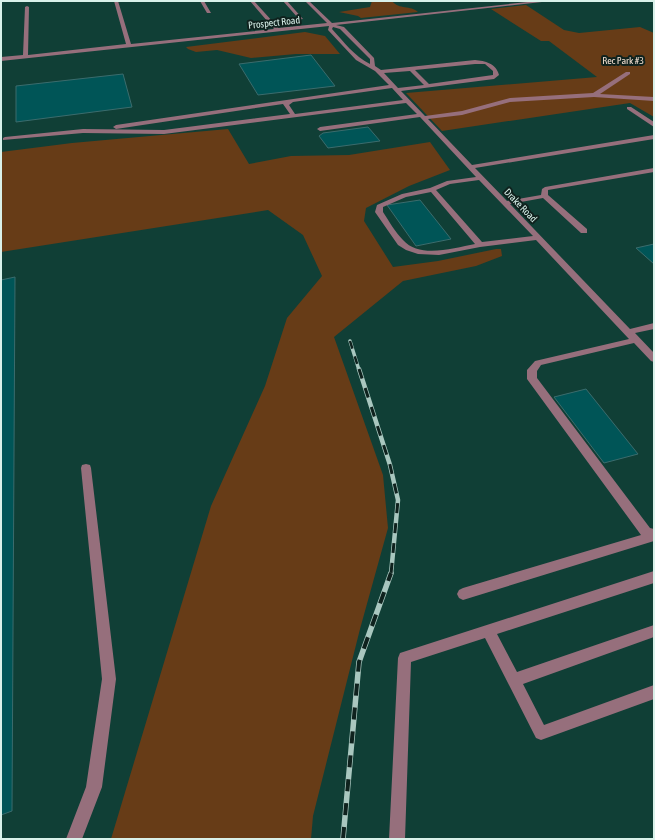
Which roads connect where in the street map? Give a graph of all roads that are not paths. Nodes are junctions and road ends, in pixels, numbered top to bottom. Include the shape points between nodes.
1 (116, 1) edge
2 (202, 1) edge
3 (252, 1) edge
4 (285, 1) edge
5 (307, 1) edge
6 (549, 1) edge
7 (28, 7) dead end
8 (209, 12) dead end
9 (272, 23) junction
10 (332, 25) junction
11 (278, 30) junction
12 (129, 45) junction
13 (25, 56) junction
14 (1, 59) edge
15 (372, 65) junction
16 (410, 69) junction
17 (380, 72) junction
18 (628, 73) dead end
19 (428, 86) junction
20 (395, 88) junction
21 (594, 95) junction
22 (654, 99) edge
23 (292, 101) junction
24 (407, 101) junction
25 (312, 106) junction
26 (630, 108) dead end
27 (294, 116) junction
28 (422, 116) junction
29 (654, 125) edge
30 (320, 129) dead end
31 (83, 131) junction
32 (654, 138) edge
33 (5, 139) dead end
34 (470, 167) junction
35 (654, 170) edge
36 (481, 178) junction
37 (433, 189) junction
38 (544, 196) junction
39 (505, 203) junction
40 (584, 231) dead end
41 (538, 238) junction
42 (480, 245) junction
43 (654, 326) edge
44 (628, 332) junction
45 (636, 340) junction
46 (653, 357) edge
47 (86, 468) dead end
48 (654, 535) edge
49 (654, 577) edge
50 (463, 594) dead end
51 (488, 631) junction
52 (654, 631) edge
53 (514, 680) junction
54 (654, 692) edge
55 (74, 839) edge
56 (397, 839) edge

1 - 12 street
2 - 8 street
3 - 9 street
4 - 9 street via 301,19
5 - 10 street, Drake Road
6 - 10 street, Prospect Road
7 - 13 street
9 - 11 street
10 - 11 street, Prospect Road
10 - 15 street, Drake Road via 342,28 358,44 372,59
10 - 15 street, Drake Road via 330,29 344,45 360,60
11 - 12 street, Prospect Road
12 - 13 street, Prospect Road
13 - 14 street, Prospect Road
15 - 17 street, Drake Road
16 - 17 street
16 - 19 street
16 - 19 street via 480,62 491,66 496,74 494,77
17 - 20 street, Drake Road
18 - 21 street
19 - 20 street
20 - 24 street, Drake Road
20 - 25 street
21 - 22 street
21 - 28 street via 510,100 462,113
23 - 25 street
23 - 27 street via 286,104
23 - 31 street
24 - 25 street
24 - 28 street, Drake Road
25 - 27 street
26 - 29 street
27 - 31 street via 164,132
28 - 30 street
28 - 34 street, Drake Road
31 - 33 street
32 - 34 street
34 - 36 street, Drake Road
35 - 38 street via 545,189
36 - 37 street via 450,182
36 - 39 street, Drake Road
37 - 42 street
37 - 42 street via 404,195 379,206 379,212 402,244 412,250 431,252
38 - 39 street
38 - 40 street
39 - 41 street, Drake Road
41 - 42 street
41 - 44 street, Drake Road
43 - 44 street
44 - 45 street, Drake Road
45 - 46 street, Drake Road
45 - 48 street via 538,363 532,370 532,379 646,532
47 - 55 street via 109,679 94,787
48 - 50 street
49 - 51 street
51 - 53 street
51 - 56 street via 405,658
52 - 53 street
53 - 54 street via 541,733

